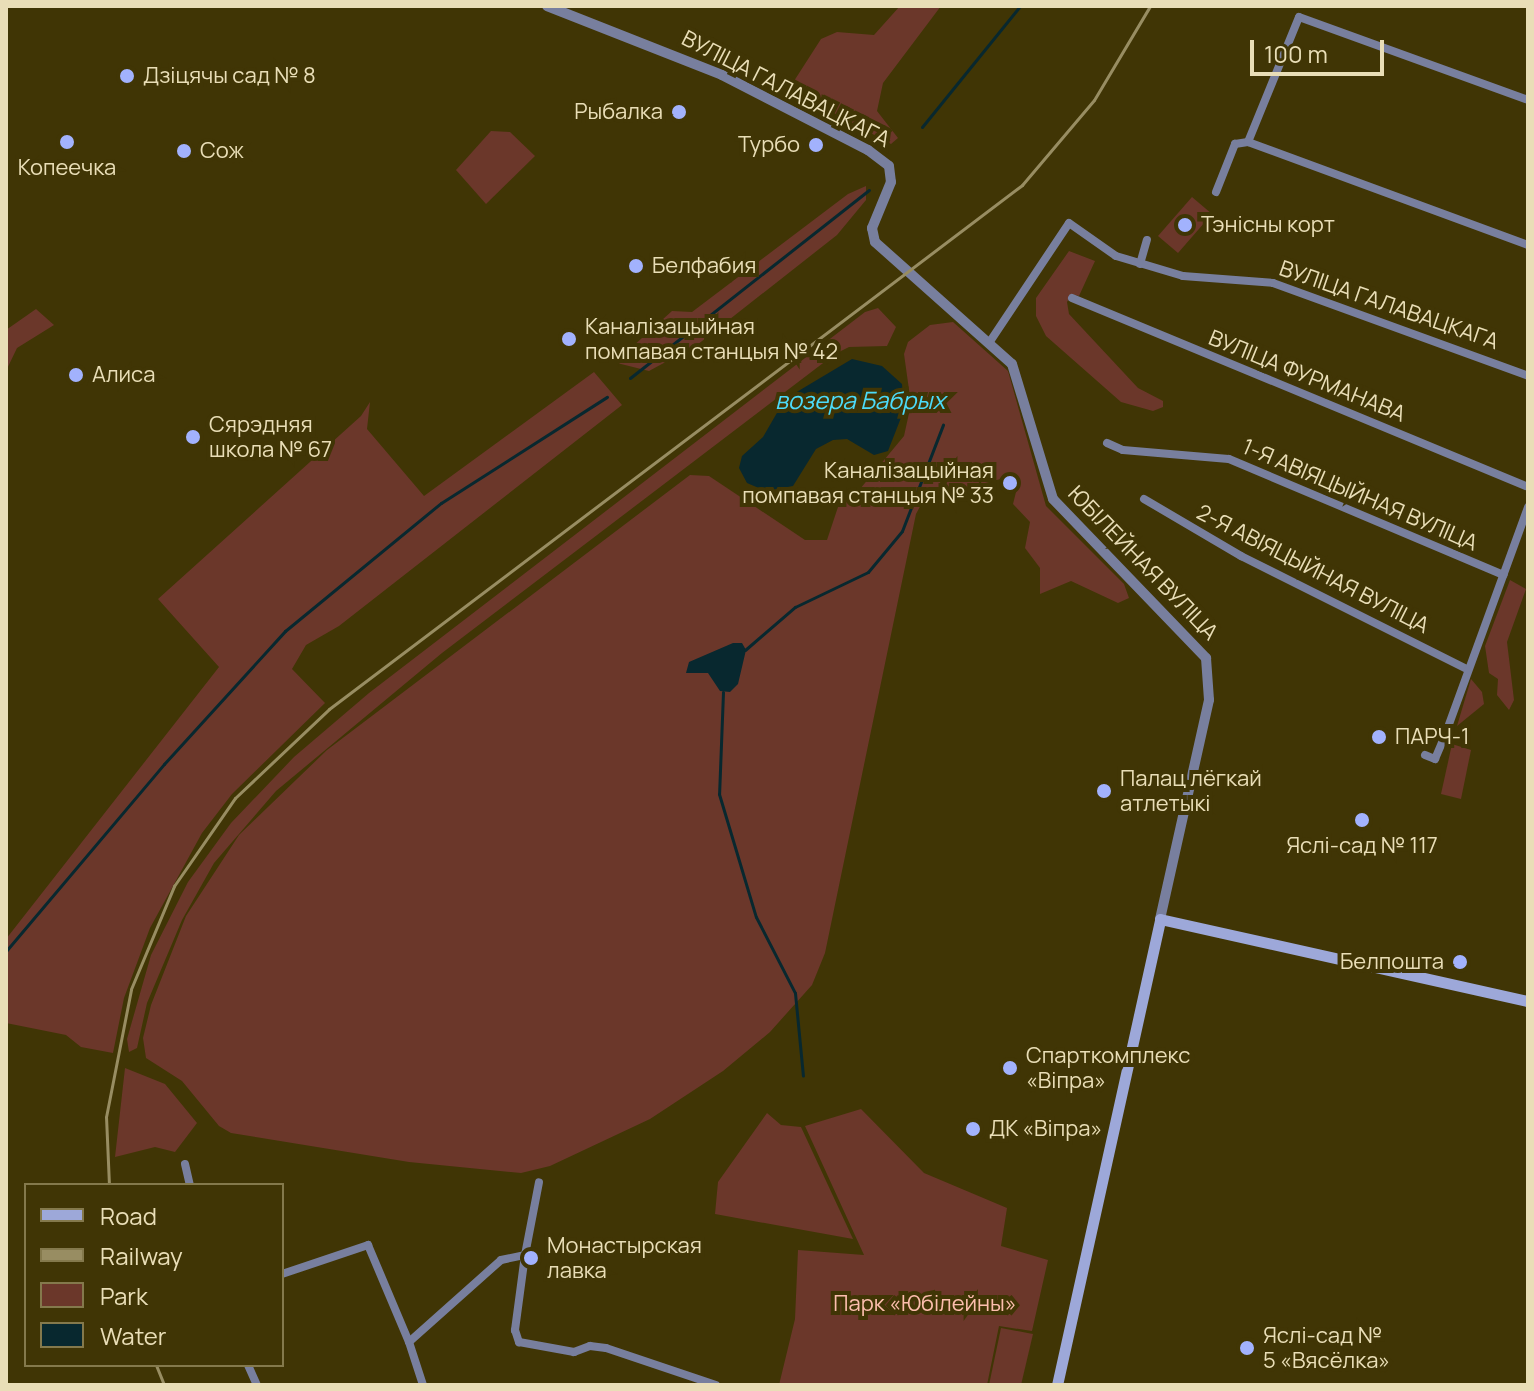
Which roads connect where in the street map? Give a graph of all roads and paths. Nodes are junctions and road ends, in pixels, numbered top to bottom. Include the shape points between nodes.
1 (547, 6) edge
2 (1528, 100) edge
3 (1248, 142) junction
4 (1216, 192) dead end
5 (1147, 240) dead end
6 (1528, 245) edge
7 (1140, 264) junction
8 (1072, 298) dead end
9 (989, 343) junction
10 (1528, 376) edge
11 (1107, 443) dead end
12 (1528, 487) edge
13 (1144, 499) dead end
14 (1528, 507) edge
15 (1503, 575) junction
16 (1467, 669) junction
17 (1425, 755) dead end
18 (1160, 919) junction
19 (1528, 1001) edge
20 (185, 1164) dead end
21 (539, 1182) dead end
22 (190, 1183) edge
23 (525, 1255) junction
24 (284, 1273) edge
25 (409, 1342) junction
26 (423, 1385) edge
27 (716, 1385) edge
28 (1057, 1385) edge

1 - 9 street, ВУЛІЦА ГАЛАВАЦКАГА via 676,54 880,157 892,179 874,223 875,242
2 - 3 street via 1299,17
3 - 4 street via 1235,144
3 - 6 street
5 - 7 street
7 - 9 street, ВУЛІЦА ГАЛАВАЦКАГА via 1110,253 1069,223
7 - 10 street, ВУЛІЦА ГАЛАВАЦКАГА via 1183,276 1285,286
8 - 12 street, ВУЛІЦА ФУРМАНАВА
9 - 18 street, ЮБІЛЕЙНАЯ ВУЛІЦА via 1019,377 1053,499 1198,646 1209,667 1209,700
11 - 15 street, 1-Я АВІЯЦЫЙНАЯ ВУЛІЦА via 1123,450 1229,459
13 - 16 street, 2-Я АВІЯЦЫЙНАЯ ВУЛІЦА via 1241,556
14 - 15 street
15 - 16 street
16 - 17 street via 1435,759
18 - 19 main road
18 - 28 main road, ЮБІЛЕЙНАЯ ВУЛІЦА
20 - 22 street
21 - 23 street
23 - 25 street via 501,1260
23 - 27 street via 515,1330 519,1342 574,1352 606,1348
24 - 25 street via 368,1245
25 - 26 street

